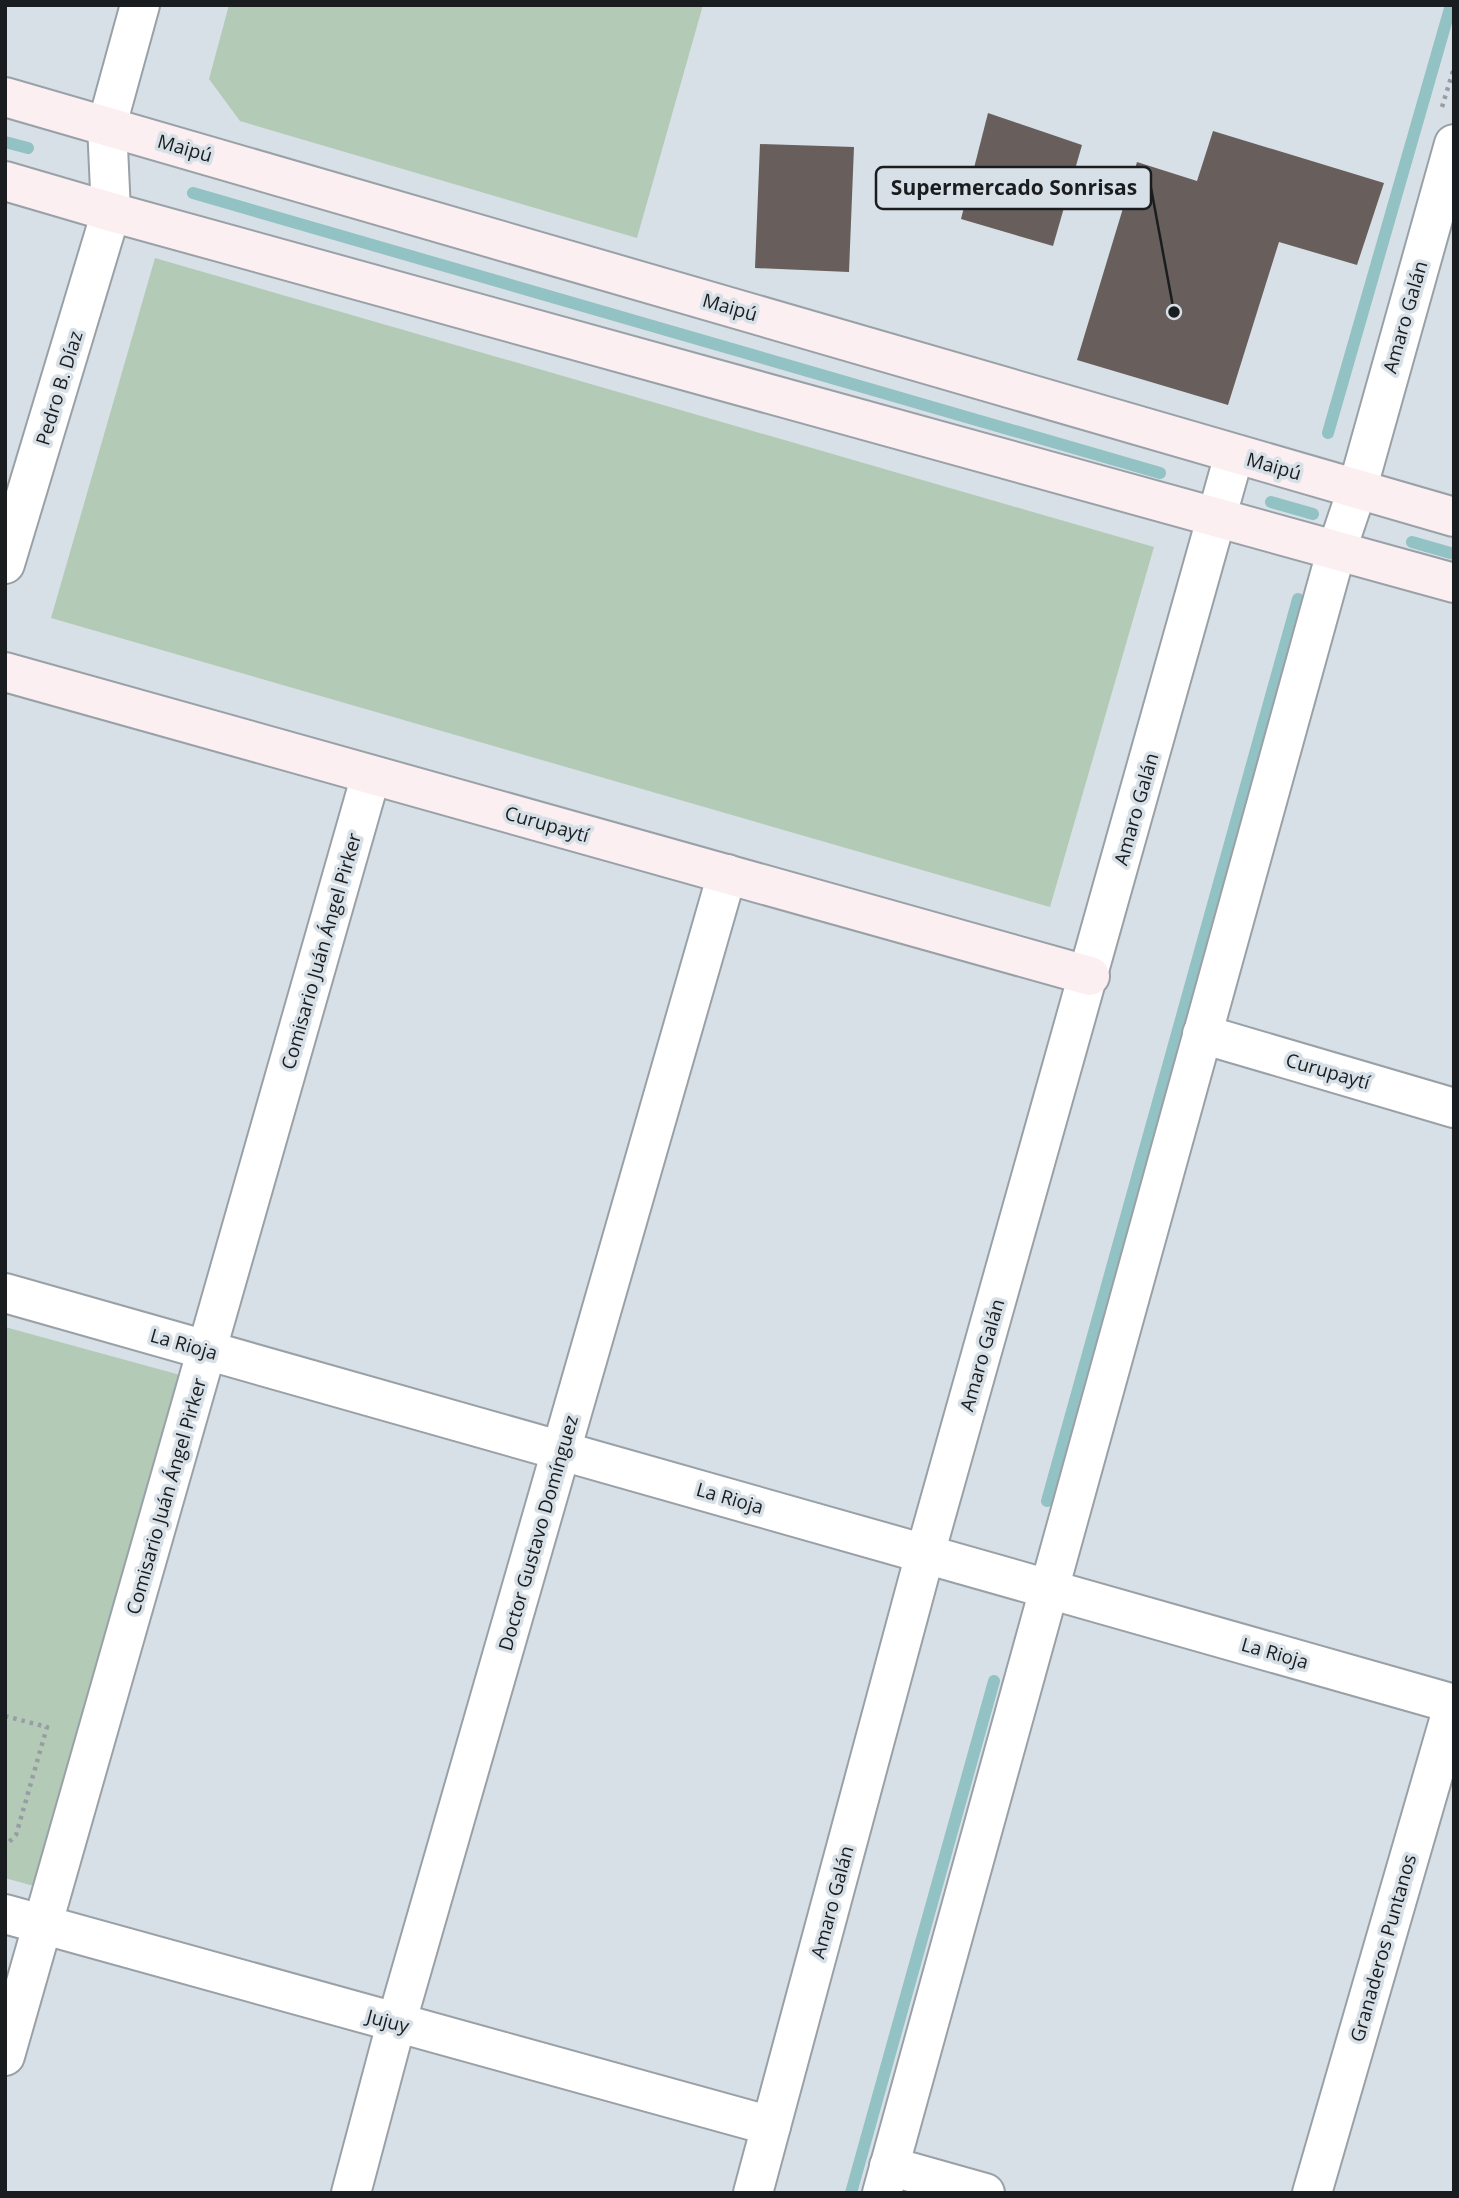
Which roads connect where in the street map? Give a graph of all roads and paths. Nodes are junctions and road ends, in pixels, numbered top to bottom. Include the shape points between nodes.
1 (140, 5) edge
2 (5, 97) edge
3 (107, 125) junction
4 (1454, 144) edge
5 (5, 181) edge
6 (111, 212) junction
7 (1234, 455) junction
8 (1357, 490) junction
9 (1454, 517) edge
10 (1218, 519) junction
11 (1336, 552) junction
12 (5, 564) edge
13 (1454, 583) edge
14 (5, 672) edge
15 (371, 775) junction
16 (727, 874) junction
17 (1090, 976) junction
18 (1202, 1034) junction
19 (1454, 1108) edge
20 (5, 1293) edge
21 (208, 1351) junction
22 (562, 1451) junction
23 (925, 1554) junction
24 (1048, 1589) junction
25 (1454, 1704) edge
26 (5, 1716) edge
27 (5, 1846) edge
28 (5, 1914) edge
29 (42, 1925) junction
30 (396, 2024) junction
31 (5, 2056) edge
32 (771, 2126) junction
33 (886, 2179) edge
34 (351, 2193) edge
35 (753, 2193) edge
36 (985, 2193) edge
37 (1312, 2193) edge

1 - 3 street
2 - 3 street, Maipú
3 - 6 street, Pedro B. Díaz
3 - 7 street, Maipú
4 - 8 street, Amaro Galán
5 - 6 street
6 - 10 street
6 - 12 street, Pedro B. Díaz
7 - 8 street, Maipú
7 - 10 street, Amaro Galán
8 - 9 street, Maipú
8 - 11 street, Amaro Galán
10 - 11 street
10 - 17 street, Amaro Galán
11 - 13 street
11 - 18 street
14 - 15 street, Curupaytí
15 - 16 street, Curupaytí
15 - 21 street, Comisario Juán Ángel Pirker
16 - 17 street, Curupaytí
16 - 22 street, Doctor Gustavo Domínguez
17 - 23 street, Amaro Galán
18 - 19 street, Curupaytí
18 - 24 street
20 - 21 street, La Rioja
21 - 22 street, La Rioja
21 - 29 street, Comisario Juán Ángel Pirker
22 - 23 street, La Rioja
22 - 30 street, Doctor Gustavo Domínguez
23 - 24 street, La Rioja
23 - 32 street, Amaro Galán
24 - 25 street, La Rioja
24 - 33 street
25 - 37 street, Granaderos Puntanos
26 - 27 path via 47,1727 16,1835
28 - 29 street, Jujuy
29 - 30 street, Jujuy
29 - 31 street, Comisario Juán Ángel Pirker
30 - 32 street, Jujuy
30 - 34 street, Doctor Gustavo Domínguez
32 - 35 street, Amaro Galán
33 - 36 street

